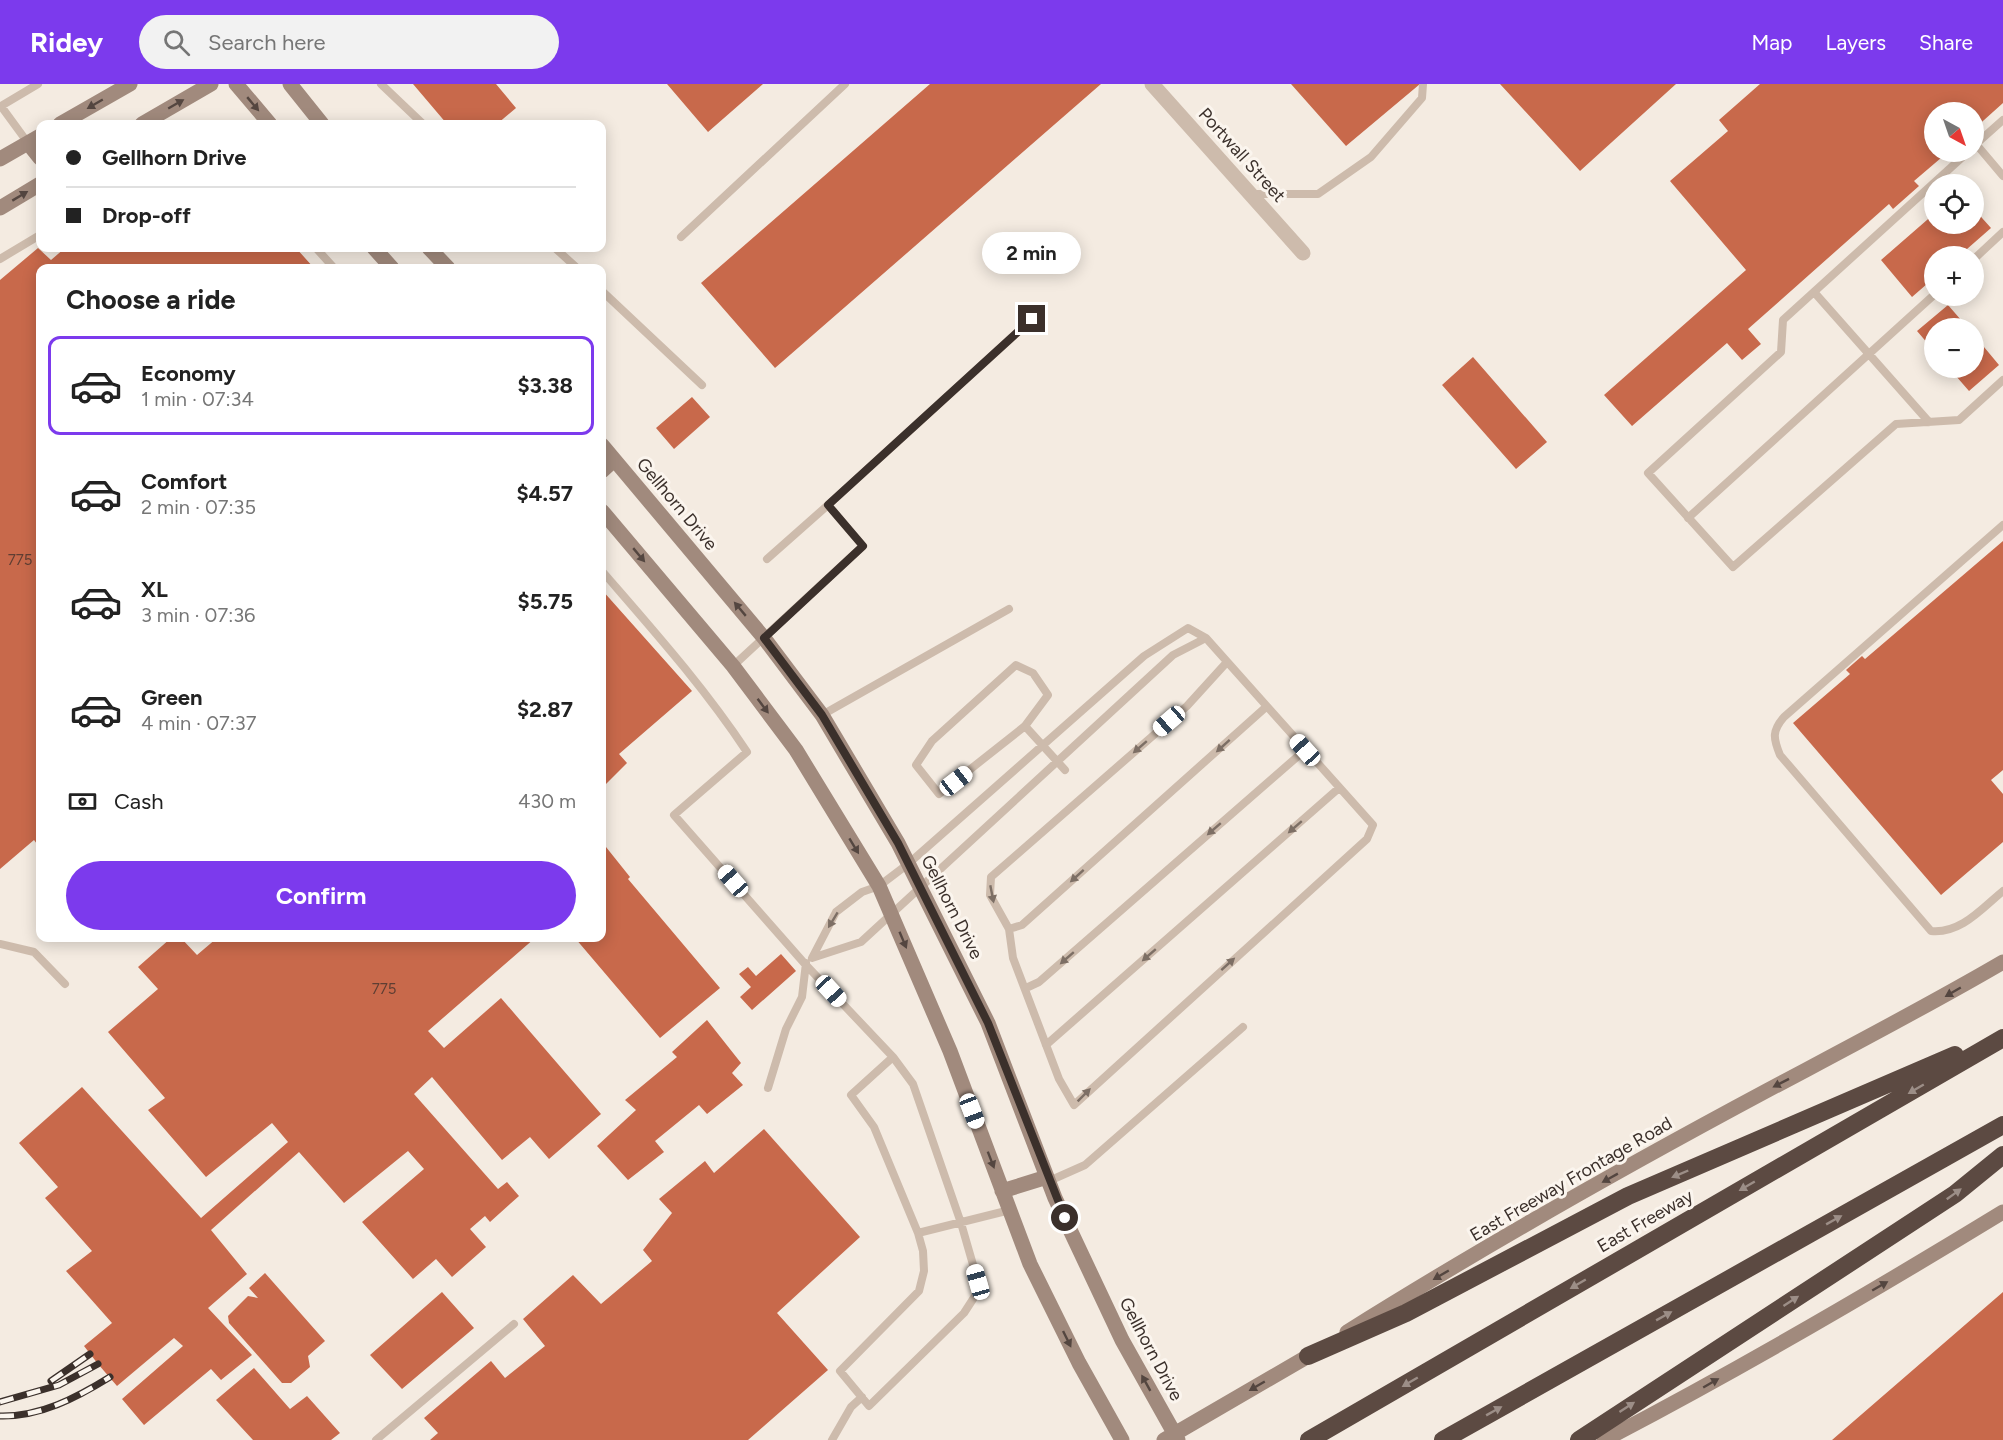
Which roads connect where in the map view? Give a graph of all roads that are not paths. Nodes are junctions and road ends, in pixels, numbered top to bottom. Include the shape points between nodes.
1 (38, 84) edge
2 (130, 84) edge
3 (210, 84) edge
4 (236, 84) edge
5 (290, 84) edge
6 (381, 84) edge
7 (845, 84) edge
8 (1152, 84) edge
9 (1423, 84) edge
10 (1, 106) edge
11 (67, 120) edge
12 (149, 120) edge
13 (267, 120) edge
14 (319, 120) edge
15 (419, 120) edge
16 (2003, 120) edge
17 (1984, 137) edge
18 (34, 139) edge
19 (1984, 155) edge
20 (0, 159) edge
21 (1957, 162) edge
22 (2003, 176) edge
23 (36, 186) edge
24 (1251, 194) junction
25 (0, 208) edge
26 (2003, 232) edge
27 (36, 237) edge
28 (681, 237) dead end
29 (1984, 250) edge
30 (320, 252) edge
31 (378, 252) edge
32 (433, 252) edge
33 (559, 252) edge
34 (1303, 253) dead end
35 (0, 259) edge
36 (330, 264) edge
37 (388, 264) edge
38 (444, 264) edge
39 (573, 264) edge
40 (1814, 292) junction
41 (606, 295) edge
42 (1924, 304) edge
43 (1032, 319) dead end
44 (1868, 355) junction
45 (2003, 380) edge
46 (702, 385) dead end
47 (1929, 422) junction
48 (606, 450) edge
49 (614, 459) junction
50 (606, 467) edge
51 (828, 505) junction
52 (606, 516) edge
53 (1688, 518) junction
54 (2003, 525) edge
55 (767, 559) dead end
56 (606, 576) edge
57 (1009, 609) dead end
58 (764, 638) junction
59 (1206, 638) junction
60 (1227, 662) junction
61 (733, 666) junction
62 (1266, 707) junction
63 (822, 715) junction
64 (1025, 726) junction
65 (1043, 744) junction
66 (1305, 750) junction
67 (1058, 762) junction
68 (1065, 770) dead end
69 (1339, 788) junction
70 (908, 864) junction
71 (879, 886) junction
72 (920, 887) junction
73 (2003, 891) edge
74 (892, 913) junction
75 (1009, 929) junction
76 (0, 944) edge
77 (808, 961) junction
78 (2003, 962) edge
79 (65, 984) dead end
80 (1026, 988) junction
81 (1243, 1027) dead end
82 (2003, 1034) edge
83 (2003, 1038) edge
84 (1046, 1045) junction
85 (893, 1057) junction
86 (768, 1088) dead end
87 (2003, 1125) edge
88 (2003, 1155) edge
89 (1048, 1179) junction
90 (1002, 1191) junction
91 (1010, 1210) junction
92 (2003, 1212) edge
93 (961, 1223) junction
94 (918, 1233) junction
95 (514, 1324) dead end
96 (1308, 1356) junction
97 (862, 1397) junction
98 (1172, 1438) edge
99 (376, 1440) edge
100 (832, 1440) edge
101 (1122, 1440) edge
102 (1309, 1440) edge
103 (1443, 1440) edge
104 (1579, 1440) edge
105 (1604, 1440) edge

1 - 10 lane
2 -> 11 main road
12 -> 3 main road
4 -> 13 main road
5 - 14 main road
6 - 15 lane
7 - 28 lane
8 - 24 street, Portwall Street
9 - 24 lane via 1422,98 1371,157 1318,194
10 - 18 lane
16 - 17 lane
18 - 20 main road
19 - 22 lane
21 - 40 lane
25 -> 23 main road
24 - 34 street, Portwall Street
26 - 29 lane
27 - 35 lane
30 - 36 lane
31 - 37 main road
32 - 38 main road
33 - 39 lane
40 - 44 lane
40 - 53 lane via 1783,320 1781,351 1648,473
41 - 46 lane
42 - 44 lane
43 - 51 lane
44 - 47 lane
44 - 53 lane
45 - 47 lane via 1959,420
47 - 53 lane via 1896,424 1733,567
48 - 49 main road, Gellhorn Drive
49 - 50 main road
58 -> 49 main road, Gellhorn Drive
51 - 55 lane
51 - 58 lane via 863,546
52 -> 61 main road
54 - 73 lane via 1784,717 1775,727 1773,738 1780,755 1931,931 1946,932 1958,927
56 - 77 lane via 719,709 747,752 674,815
57 - 63 lane
58 - 61 lane
58 - 63 main road, Gellhorn Drive
59 - 60 lane
59 - 65 lane via 1188,628 1153,650
59 - 67 lane via 1173,656
60 - 62 lane
60 -> 75 lane via 1187,706 991,877 990,895
61 -> 71 main road via 796,750
62 - 66 lane
62 -> 75 lane via 1022,925
63 - 70 main road, Gellhorn Drive
64 - 64 lane via 939,794 916,765 932,741 1016,665 1034,673 1048,695
64 - 65 lane
65 - 67 lane
65 - 70 lane
66 - 69 lane
66 -> 80 lane via 1039,982
67 - 68 lane
67 - 72 lane
69 -> 84 lane
84 -> 69 lane via 1074,1105 1367,839 1373,825
70 - 71 lane
70 - 72 main road, Gellhorn Drive
71 - 74 main road
71 -> 77 lane via 862,892 836,912
72 - 74 lane
72 - 89 main road, Gellhorn Drive via 988,1023
74 - 77 lane via 861,942
74 -> 90 main road via 950,1051
75 - 80 lane via 1013,958
76 - 79 lane via 34,952
77 - 85 lane
77 - 86 lane via 802,998 786,1029
78 -> 96 main road, East Freeway Frontage Road via 1603,1182
80 - 84 lane
81 - 89 lane via 1085,1165
82 -> 96 highway via 1628,1196 1406,1313
83 -> 102 highway, East Freeway
85 - 93 lane via 913,1084
85 - 94 lane via 851,1095 874,1127
103 -> 87 highway
104 -> 88 highway via 1955,1194
89 - 90 main road
98 -> 89 main road, Gellhorn Drive
90 - 91 main road
91 - 93 lane
91 -> 101 main road via 1030,1263 1079,1364
105 -> 92 main road via 1698,1391
93 - 94 lane
93 - 97 lane via 978,1282 975,1296 963,1313 869,1406
94 - 97 lane via 924,1271 919,1291 840,1371
95 - 99 lane
96 -> 98 main road, East Freeway Frontage Road
97 - 100 lane via 851,1407

